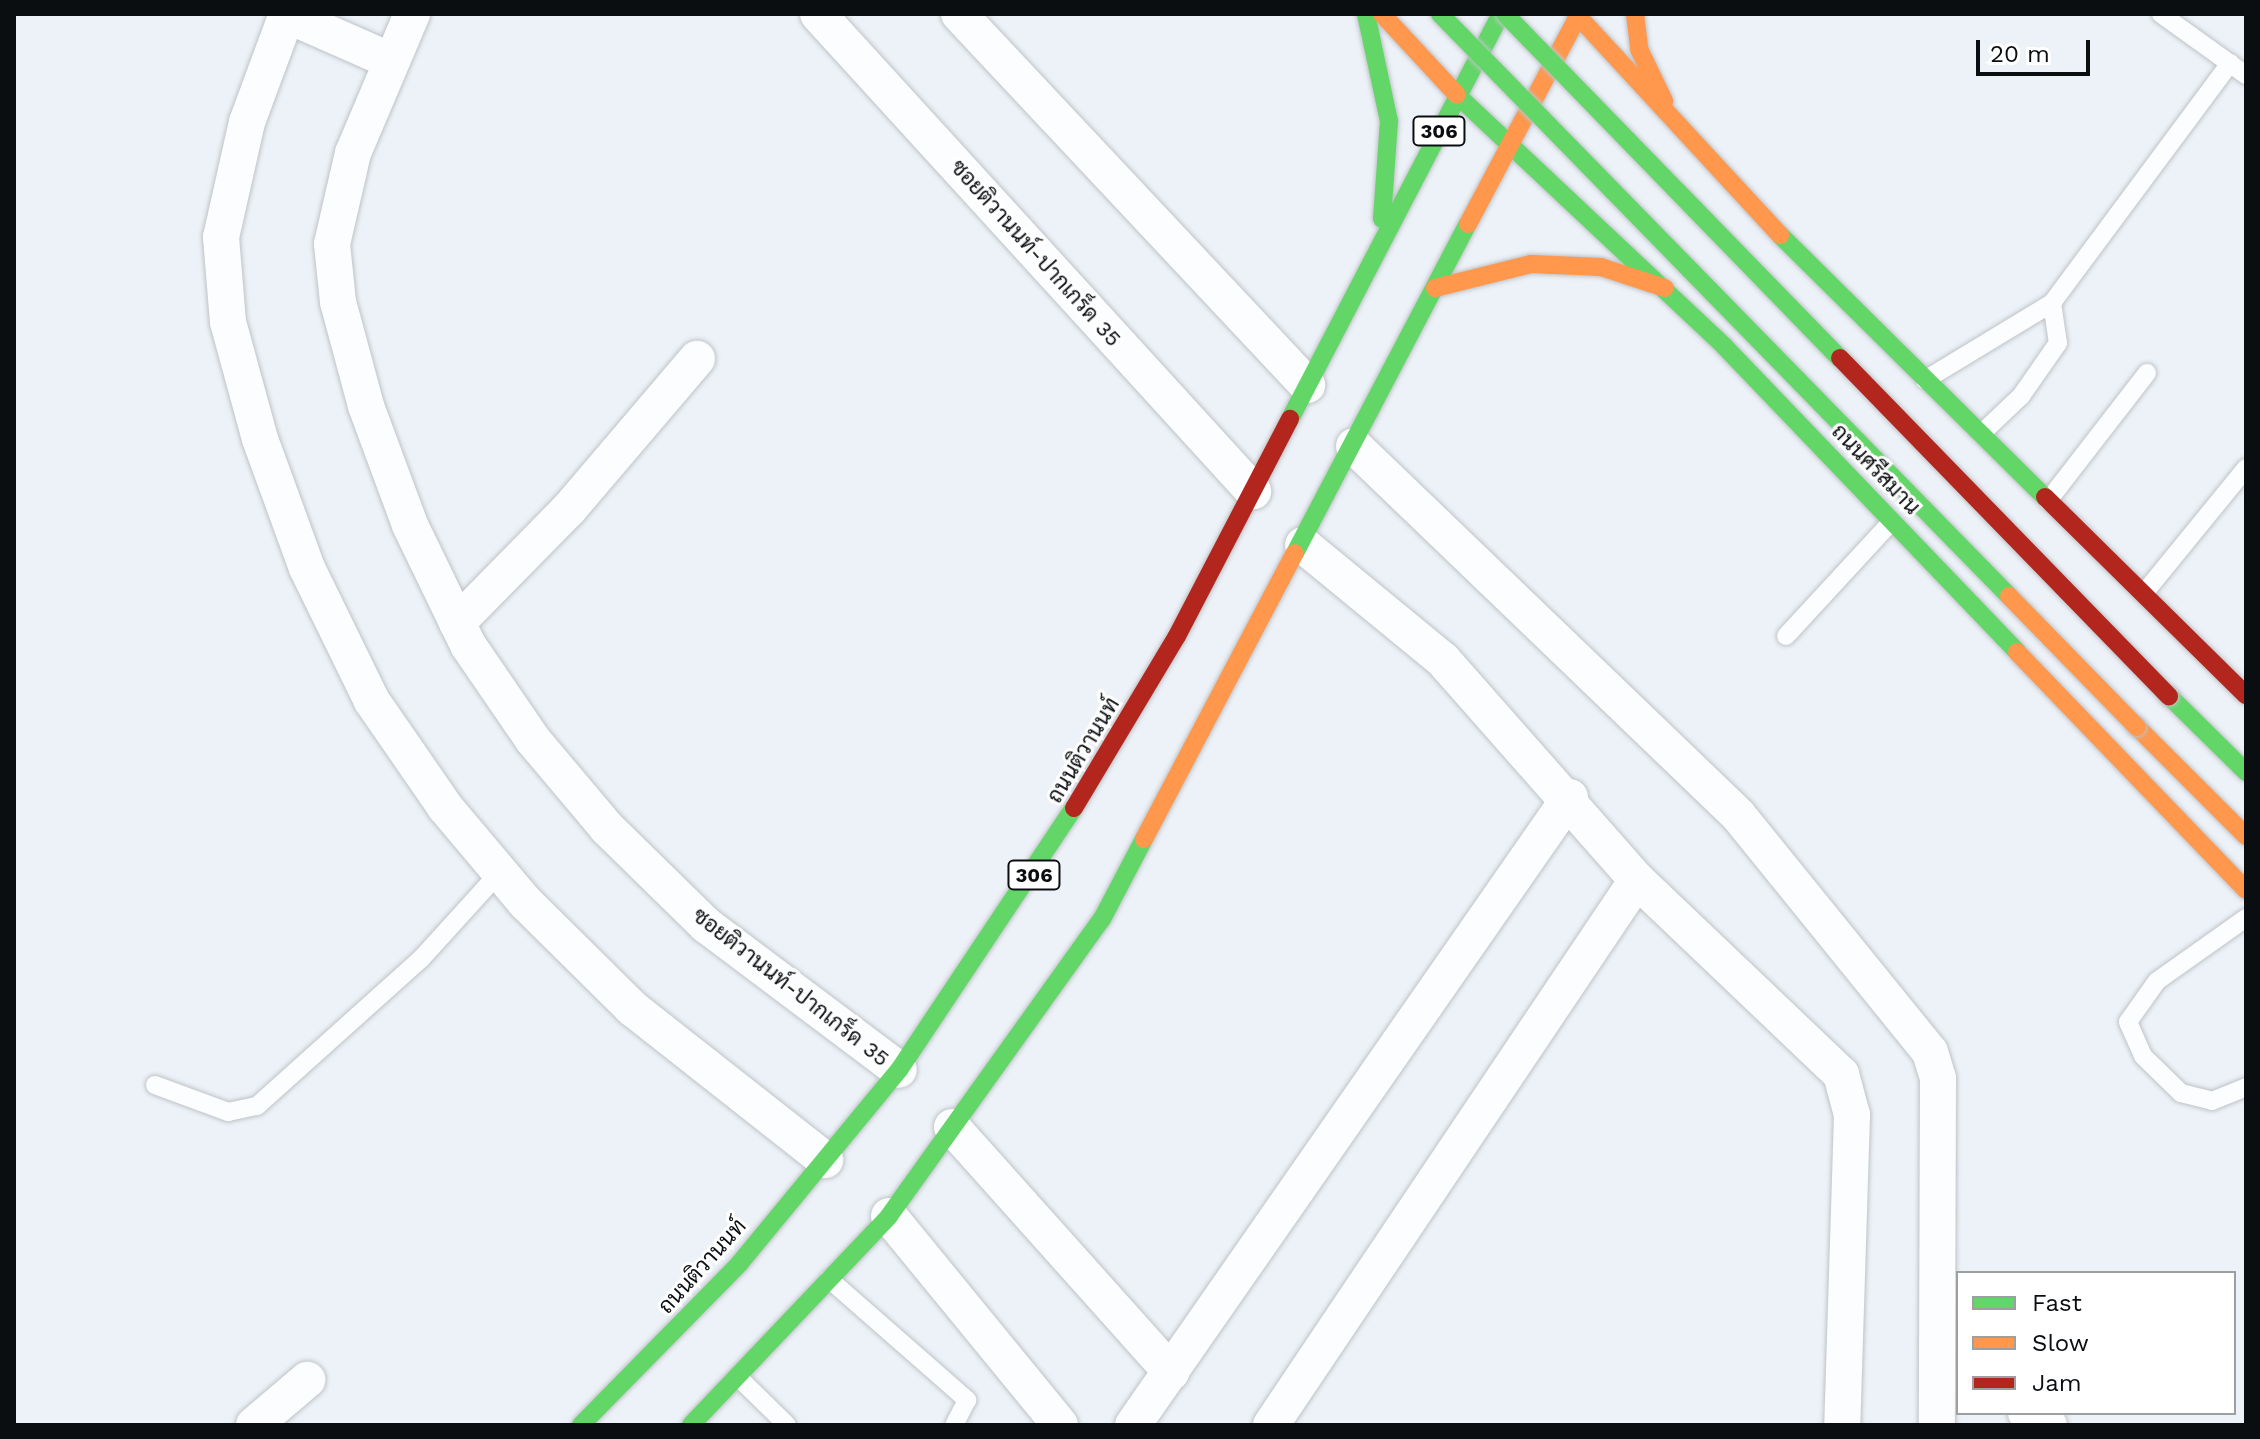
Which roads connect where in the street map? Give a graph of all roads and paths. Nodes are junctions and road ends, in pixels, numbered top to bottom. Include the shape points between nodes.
1 (287, 14) edge
2 (412, 14) edge
3 (818, 14) edge
4 (959, 14) edge
5 (1366, 14) edge
6 (1382, 14) edge
7 (1440, 14) edge
8 (1503, 14) edge
9 (1635, 14) edge
10 (2161, 14) edge
11 (1578, 15) edge
12 (389, 60) junction
13 (2230, 63) junction
14 (2246, 75) edge
15 (1457, 95) junction
16 (1664, 101) junction
17 (1509, 143) junction
18 (1378, 249) junction
19 (1804, 260) junction
20 (1435, 288) junction
21 (1665, 288) junction
22 (2052, 303) junction
23 (1724, 346) junction
24 (697, 359) dead end
25 (2147, 373) dead end
26 (1925, 380) junction
27 (1307, 385) junction
28 (1979, 435) junction
29 (1354, 446) junction
30 (2246, 468) edge
31 (1253, 491) junction
32 (2047, 503) junction
33 (1892, 521) junction
34 (1303, 545) junction
35 (2145, 592) junction
36 (457, 623) junction
37 (1786, 636) dead end
38 (2246, 695) edge
39 (2246, 772) edge
40 (1570, 797) junction
41 (2246, 836) edge
42 (500, 872) junction
43 (1637, 880) junction
44 (2246, 890) edge
45 (2246, 918) edge
46 (899, 1070) junction
47 (155, 1085) dead end
48 (2246, 1087) edge
49 (952, 1127) junction
50 (825, 1160) junction
51 (889, 1216) junction
52 (829, 1279) junction
53 (1171, 1372) junction
54 (1948, 1373) edge
55 (739, 1378) junction
56 (307, 1380) dead end
57 (2030, 1415) edge
58 (254, 1425) edge
59 (581, 1425) edge
60 (691, 1425) edge
61 (787, 1425) edge
62 (954, 1425) edge
63 (1060, 1425) edge
64 (1133, 1425) edge
65 (1271, 1425) edge
66 (1842, 1425) edge
67 (1937, 1425) edge
68 (2049, 1425) edge

1 - 12 street
1 - 42 street via 247,122 221,237 228,322 260,439 307,568 372,701
2 - 12 street, ซอยติวานนท์-ปากเกร็ด 35
3 - 31 street, ซอยติวานนท์-ปากเกร็ด 35
4 - 27 street
5 - 18 main road via 1389,121
6 - 15 main road, ถนนศรีสมาน
7 - 41 main road, bridge
8 - 15 main road, ถนนติวานนท์ / 306
8 - 39 main road, bridge
9 - 16 main road via 1639,49
10 - 13 lane
11 - 16 main road
11 - 17 main road
12 - 36 street, ซอยติวานนท์-ปากเกร็ด 35 via 353,153 332,244 338,302 410,525
13 - 14 lane
13 - 22 lane
15 - 17 main road, ถนนศรีสมาน
15 - 18 main road, ถนนติวานนท์ / 306
16 - 19 main road
17 - 20 main road
17 - 21 main road, ถนนศรีสมาน
18 - 27 main road, ถนนติวานนท์ / 306
19 - 23 main road via 1744,264 1727,277 1718,315
19 - 26 main road
20 - 21 main road via 1531,264 1601,267
20 - 29 main road
21 - 23 main road, ถนนศรีสมาน
22 - 26 lane
22 - 28 lane via 2058,343 2021,396
23 - 33 main road, ถนนศรีสมาน
24 - 36 street via 570,508
25 - 32 lane
26 - 28 main road
27 - 31 main road, ถนนติวานนท์ / 306
28 - 32 main road
29 - 34 main road
29 - 54 street via 1738,815 1914,1027 1938,1079
30 - 35 lane
31 - 46 main road, ถนนติวานนท์ / 306 via 1101,771
32 - 35 main road
33 - 37 lane
33 - 44 main road, ถนนศรีสมาน
34 - 40 street via 1443,660
34 - 49 main road via 1102,919
35 - 38 main road
36 - 46 street, ซอยติวานนท์-ปากเกร็ด 35 via 533,740 607,828 706,925
40 - 43 street
40 - 53 street
42 - 47 lane via 421,959 257,1106 228,1112
42 - 50 street via 632,1008
43 - 65 street
43 - 66 street via 1841,1074 1852,1115
45 - 48 lane via 2157,981 2128,1022 2143,1056 2181,1093 2212,1101
46 - 50 main road, ถนนติวานนท์ / 306
49 - 51 main road
49 - 53 street
50 - 59 main road, ถนนติวานนท์ / 306 via 739,1264
51 - 52 main road
51 - 63 street
52 - 55 main road
52 - 62 lane via 967,1400
53 - 64 street
54 - 67 street
55 - 60 main road
55 - 61 lane
56 - 58 street
57 - 68 street

